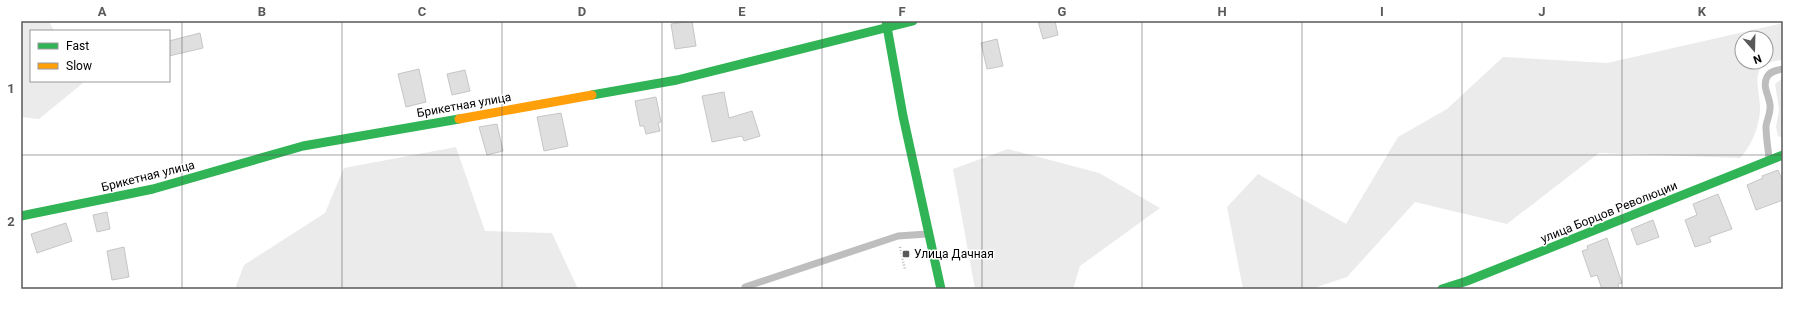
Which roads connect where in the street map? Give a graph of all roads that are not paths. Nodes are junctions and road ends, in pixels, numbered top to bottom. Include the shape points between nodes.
1 (912, 21) edge
2 (887, 24) edge
3 (1783, 69) edge
4 (1783, 155) edge
5 (1770, 160) junction
6 (21, 216) edge
7 (929, 234) junction
8 (745, 287) dead end
9 (941, 289) edge
10 (1442, 289) edge

1 - 2 street, Брикетная улица
2 - 6 street, Брикетная улица via 677,80 304,146 153,189
2 - 7 street via 903,116
3 - 5 lane via 1767,76 1765,84 1770,103 1766,132
4 - 5 street, улица Борцов Революции
5 - 10 street, улица Борцов Революции
7 - 8 lane via 898,236
7 - 9 street

